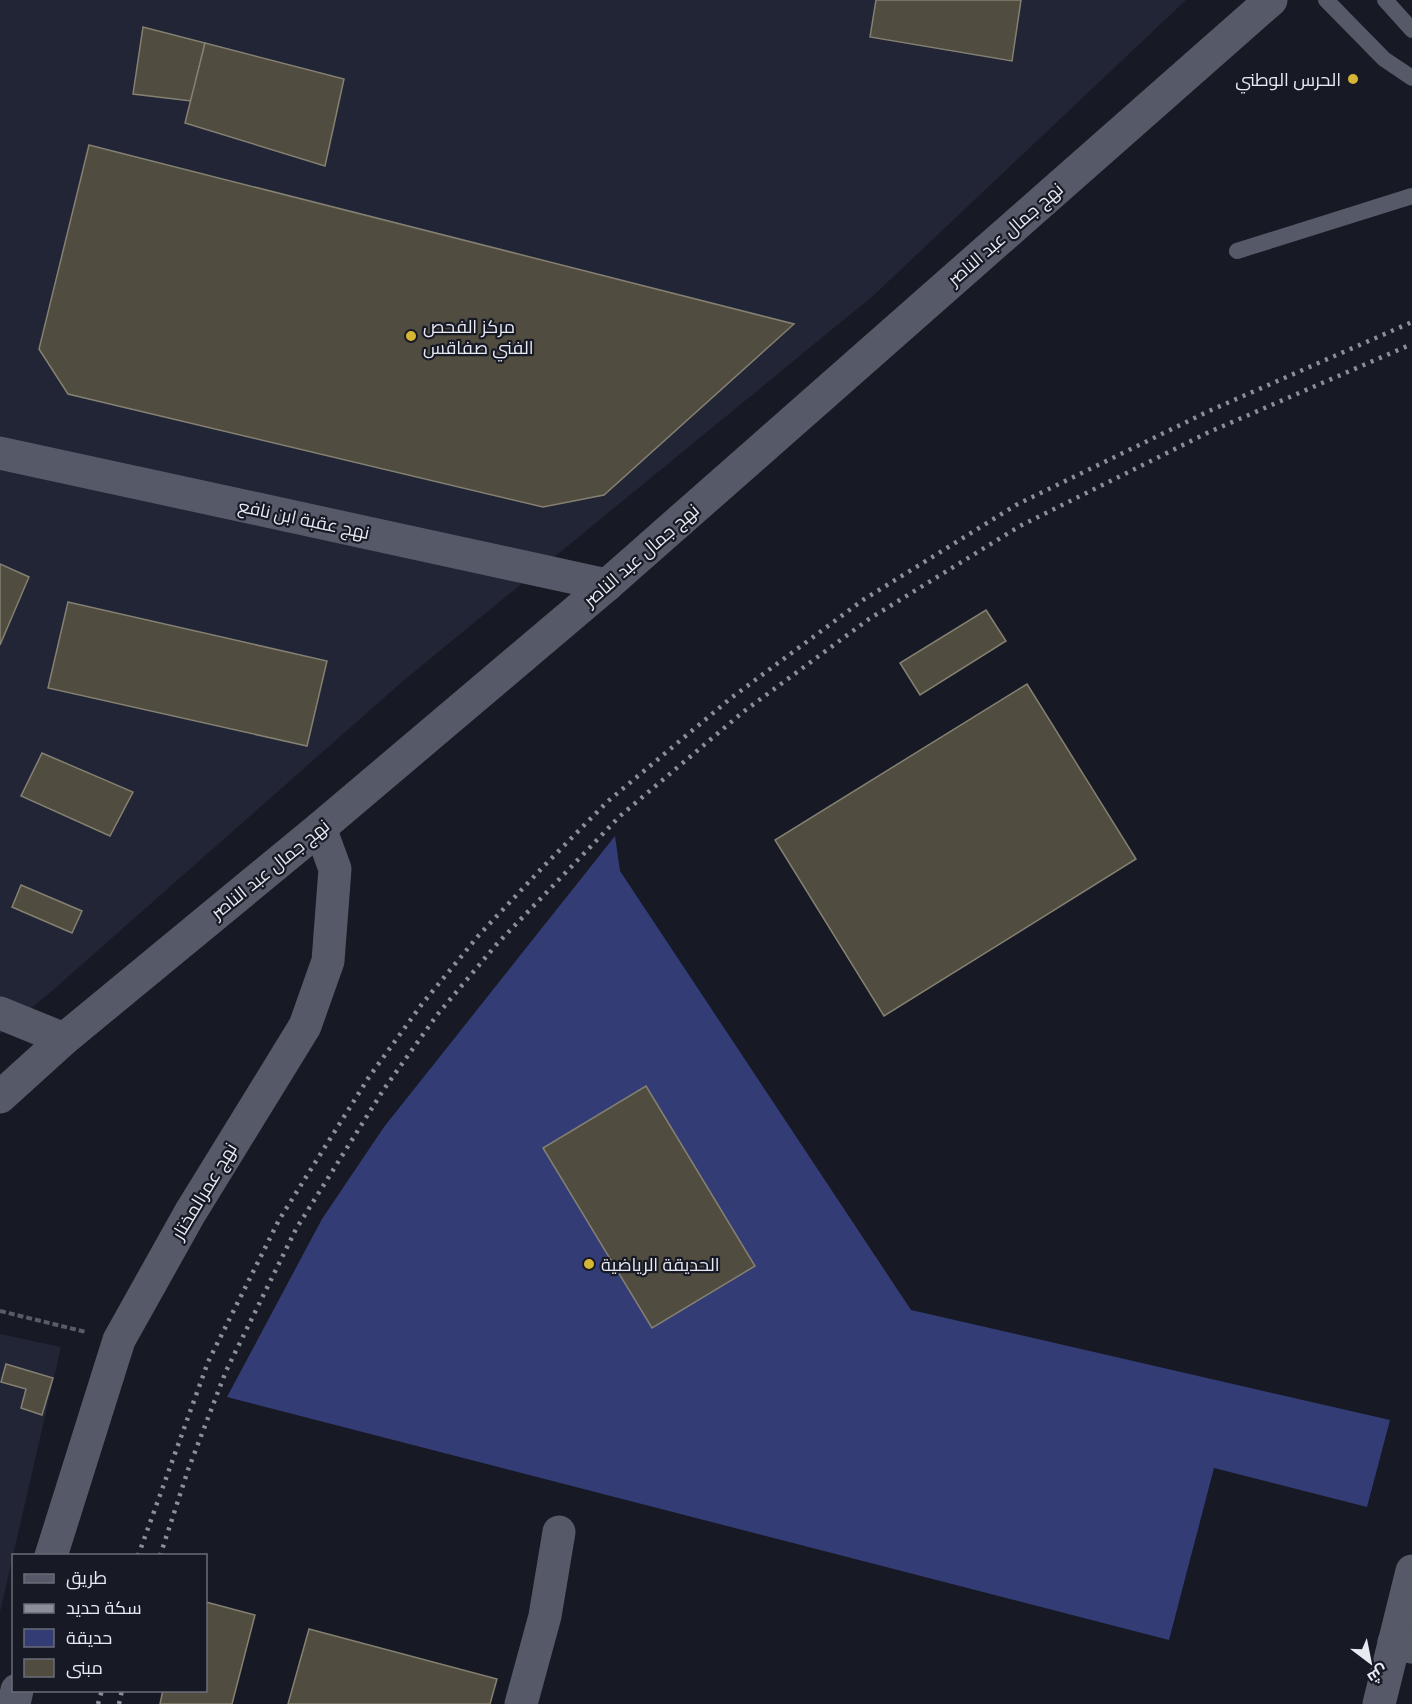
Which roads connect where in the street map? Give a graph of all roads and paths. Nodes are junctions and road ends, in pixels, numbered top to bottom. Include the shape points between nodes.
1 (1271, 0) edge
2 (1326, 0) edge
3 (1385, 0) edge
4 (1412, 30) edge
5 (1412, 78) edge
6 (1412, 196) edge
7 (1237, 252) dead end
8 (0, 453) edge
9 (607, 585) junction
10 (320, 828) junction
11 (0, 1013) edge
12 (64, 1039) junction
13 (0, 1097) edge
14 (0, 1311) edge
15 (119, 1340) junction
16 (559, 1532) dead end
17 (52, 1554) edge
18 (1412, 1571) edge
19 (1403, 1644) edge
20 (520, 1704) edge
21 (1379, 1704) edge

1 - 9 street, نهج جمال عبد الناصر
2 - 5 lane via 1384,59
3 - 4 lane
6 - 7 lane
8 - 9 street, نهج عقبة ابن نافع
9 - 10 street, نهج جمال عبد الناصر
10 - 12 street, نهج جمال عبد الناصر
10 - 15 street, نهج عمرالمختار via 335,869 328,961 305,1026 190,1213
11 - 12 street
12 - 13 street, نهج جمال عبد الناصر
14 - 15 path
15 - 17 street, نهج عمرالمختار
16 - 20 street via 544,1616
18 - 19 street
19 - 21 street

